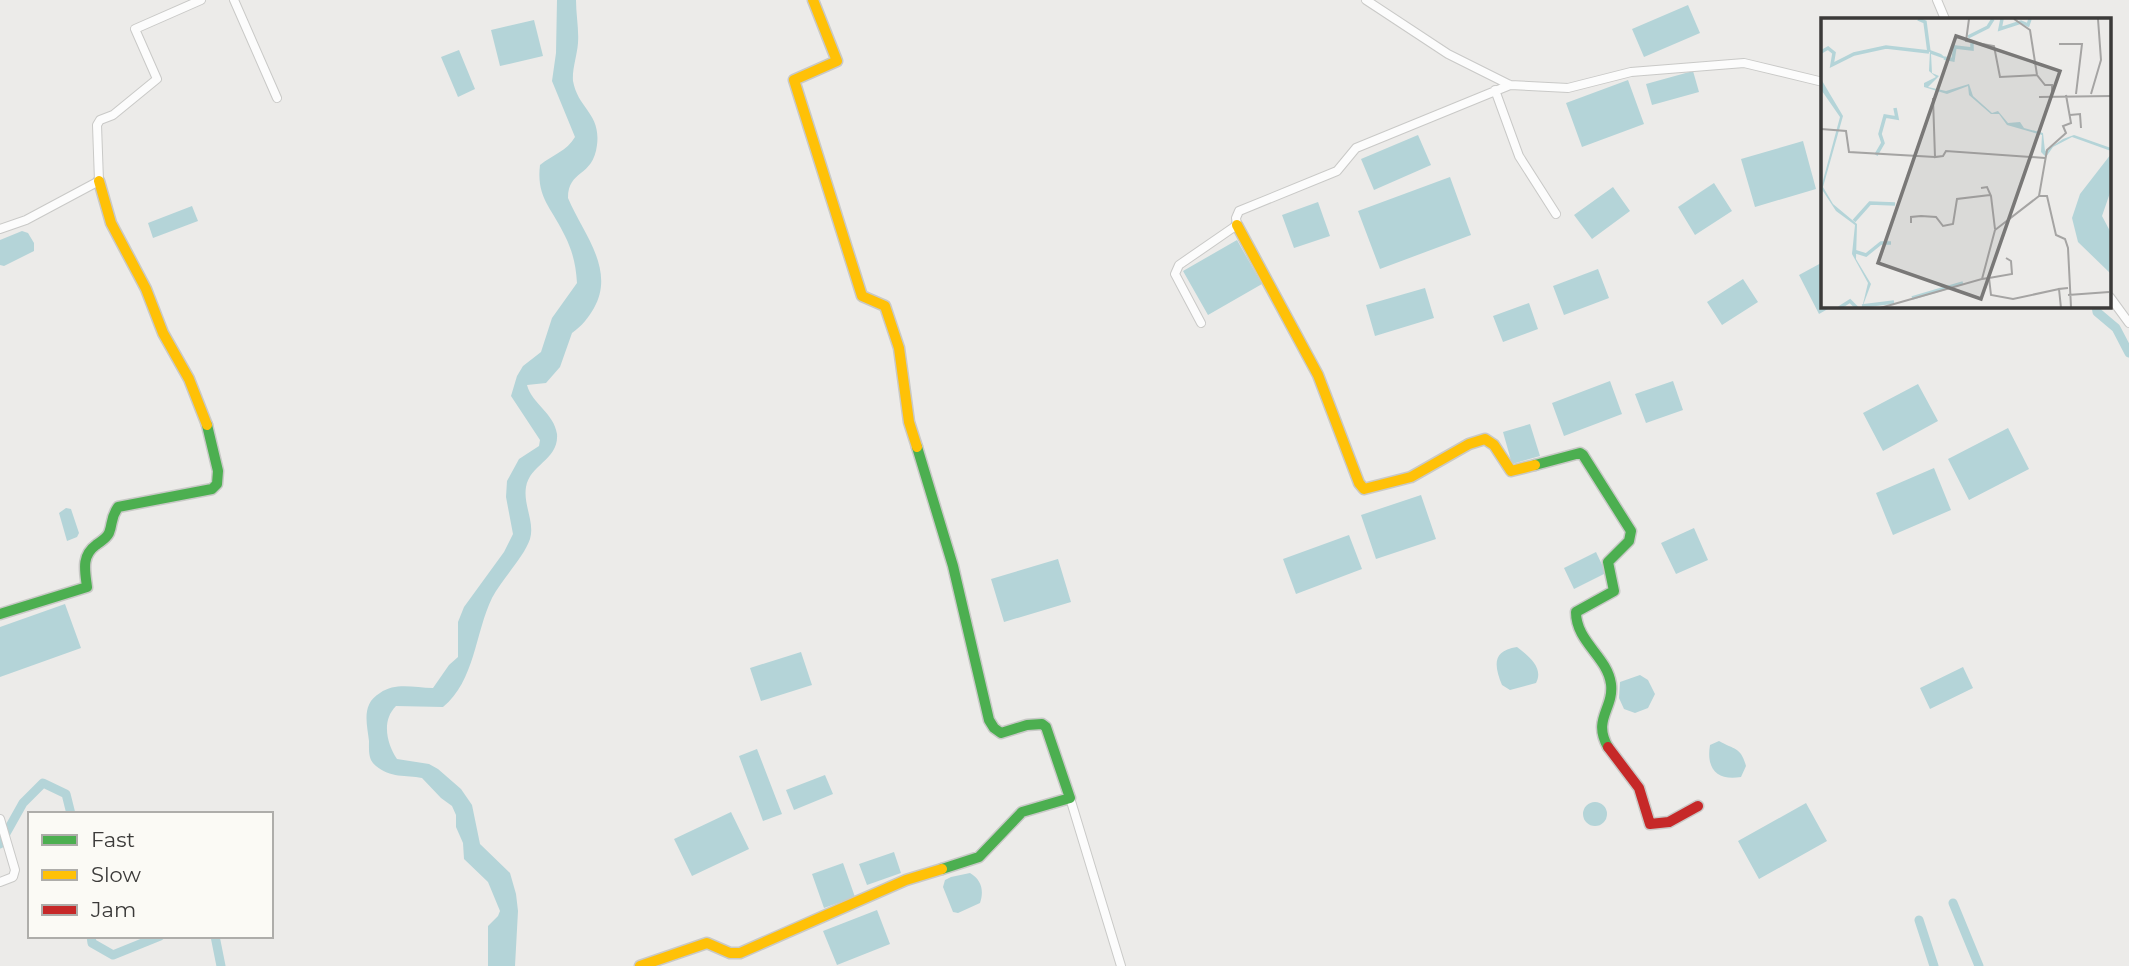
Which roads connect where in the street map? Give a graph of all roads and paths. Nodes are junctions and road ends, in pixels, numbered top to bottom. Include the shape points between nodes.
1 (201, 0) edge
2 (234, 0) edge
3 (813, 0) edge
4 (1366, 0) edge
5 (1937, 0) edge
6 (1945, 18) edge
7 (1821, 82) edge
8 (1510, 85) junction
9 (1495, 90) junction
10 (277, 98) dead end
11 (99, 181) junction
12 (1556, 214) dead end
13 (1237, 225) junction
14 (0, 229) edge
15 (2112, 300) edge
16 (1202, 323) dead end
17 (2129, 323) edge
18 (0, 614) edge
19 (1070, 797) junction
20 (1698, 806) dead end
21 (0, 819) edge
22 (0, 882) edge
23 (640, 966) edge
24 (1121, 966) edge

1 - 11 street via 135,29 157,79 97,125
2 - 10 street
3 - 19 street via 837,61 794,80 862,296 885,306 899,348 909,422 953,566 989,720 1001,733 1027,725 1046,727
4 - 8 street via 1448,54
5 - 6 street
7 - 8 street via 1744,63 1631,72 1568,88
8 - 9 street
9 - 12 street via 1519,156
9 - 13 street via 1356,148 1337,171 1239,211
11 - 14 street
11 - 18 street via 111,223 189,379 207,426 217,484 212,489 118,507 106,538 92,548 84,562 87,587
13 - 16 street via 1179,265 1175,274
13 - 20 street via 1318,375 1364,489 1411,477 1485,439 1511,471 1583,455 1631,531 1629,541 1608,562 1614,591 1576,612 1575,618 1609,677 1612,691 1601,724 1605,740 1638,788 1650,824 1675,820
15 - 17 street
19 - 23 street via 1022,812 979,856 905,880 740,953 707,943
19 - 24 street
21 - 22 street via 15,874

